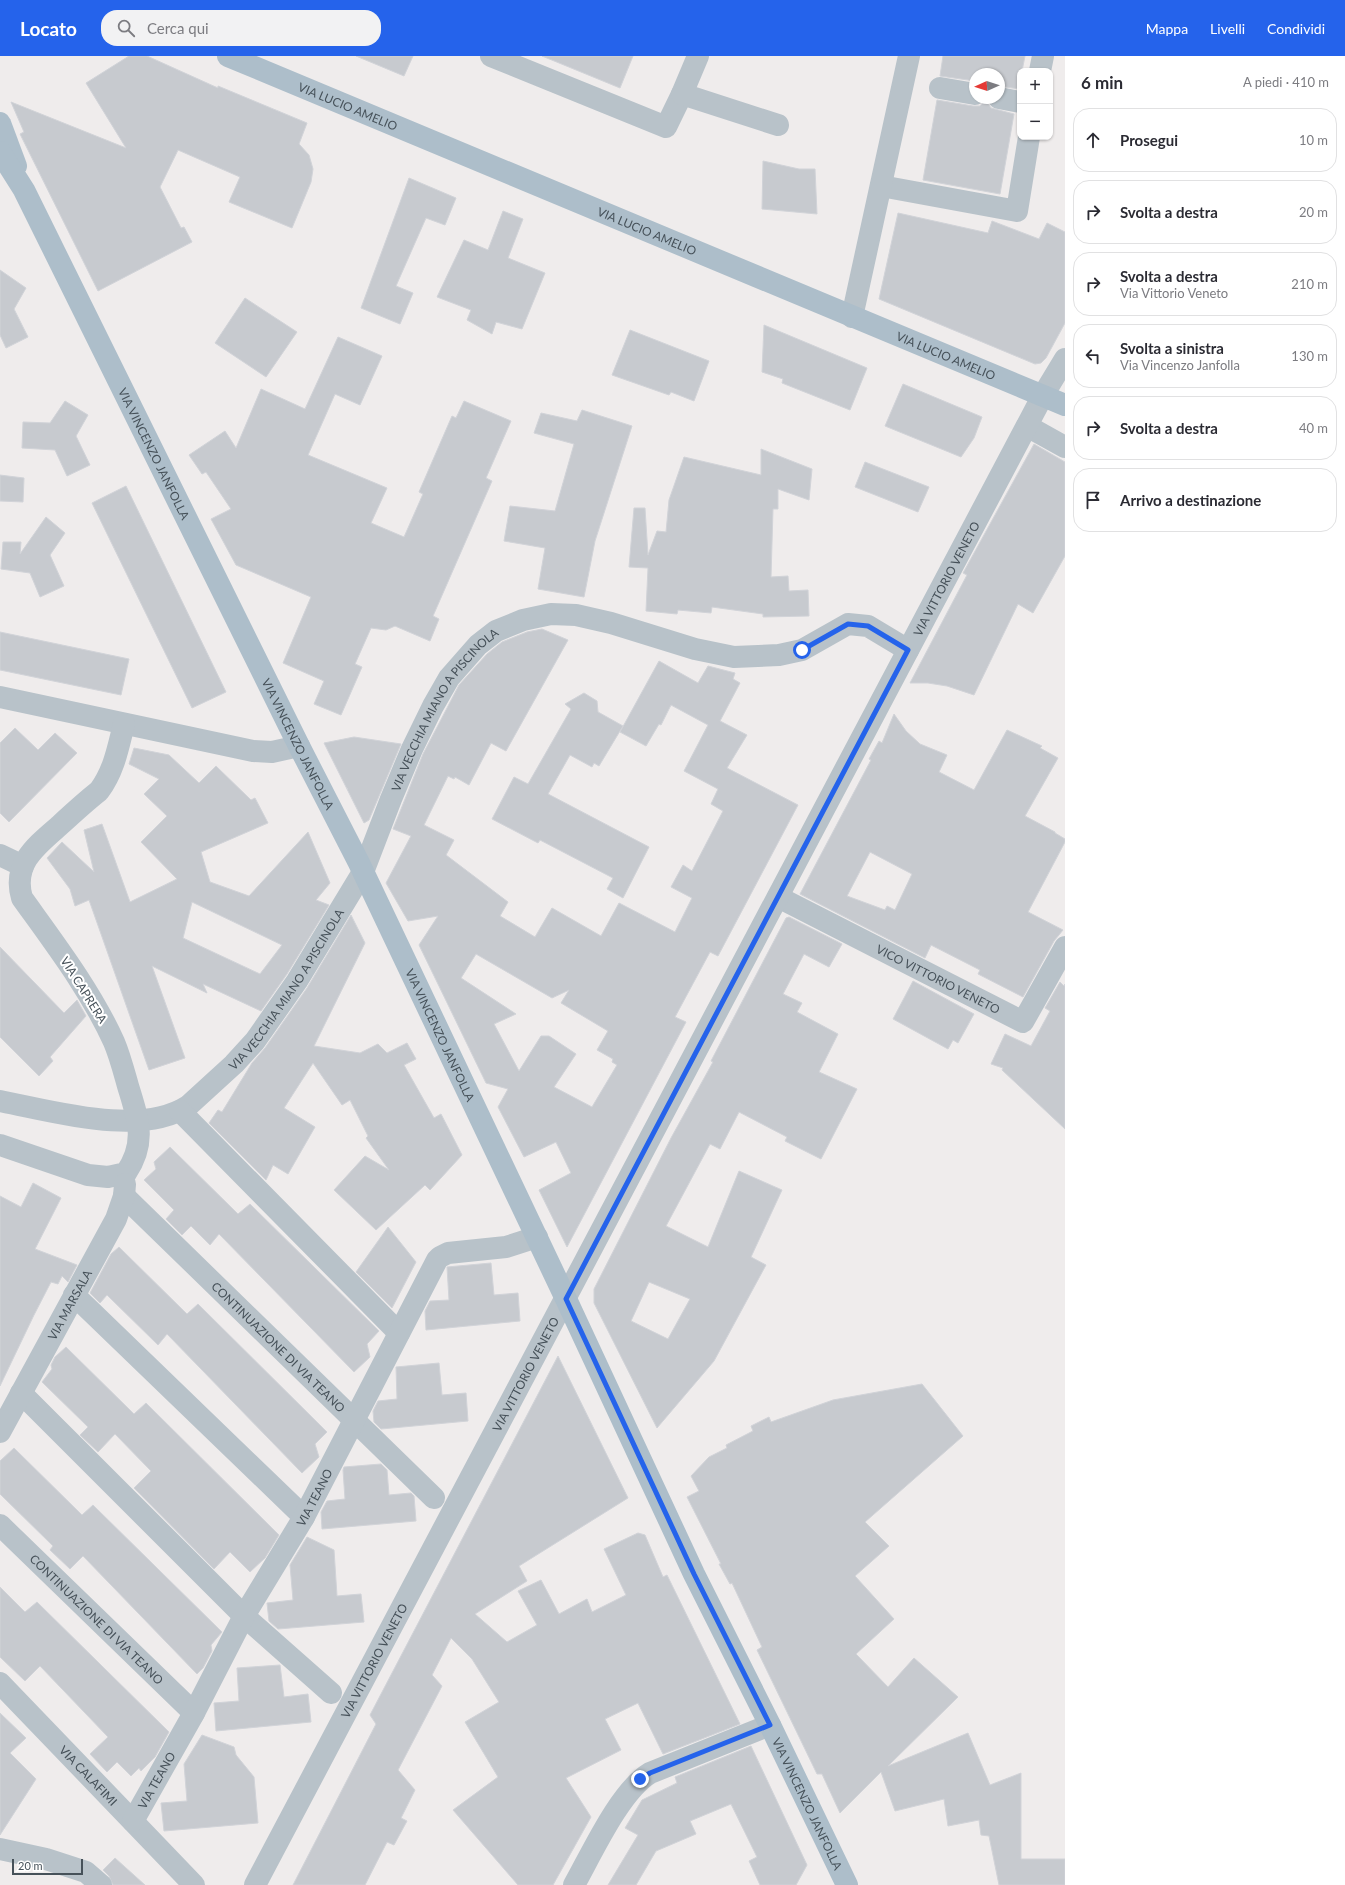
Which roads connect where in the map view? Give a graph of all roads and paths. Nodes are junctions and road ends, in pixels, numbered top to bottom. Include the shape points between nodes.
1 (228, 56) edge
2 (491, 56) edge
3 (909, 56) edge
4 (1043, 56) edge
5 (693, 58) edge
6 (1041, 68) edge
7 (940, 88) dead end
8 (969, 93) edge
9 (682, 94) junction
10 (1005, 99) edge
11 (1017, 101) edge
12 (0, 123) edge
13 (778, 126) dead end
14 (1029, 140) edge
15 (0, 152) edge
16 (881, 186) junction
17 (24, 190) junction
18 (852, 317) junction
19 (1065, 359) edge
20 (1042, 397) junction
21 (1065, 406) edge
22 (1027, 426) junction
23 (1065, 447) edge
24 (908, 650) junction
25 (0, 697) edge
26 (124, 724) junction
27 (299, 746) junction
28 (0, 855) edge
29 (23, 866) junction
30 (363, 872) junction
31 (778, 897) junction
32 (1065, 947) edge
33 (0, 1100) edge
34 (180, 1111) junction
35 (146, 1120) junction
36 (0, 1145) edge
37 (126, 1173) junction
38 (124, 1196) junction
39 (537, 1237) junction
40 (74, 1295) junction
41 (566, 1299) junction
42 (399, 1333) junction
43 (21, 1393) junction
44 (354, 1420) junction
45 (0, 1432) edge
46 (434, 1498) dead end
47 (304, 1517) junction
48 (0, 1525) edge
49 (244, 1616) junction
50 (0, 1683) edge
51 (331, 1693) dead end
52 (194, 1713) junction
53 (770, 1725) junction
54 (133, 1821) junction
55 (0, 1849) edge
56 (101, 1885) edge
57 (194, 1885) edge
58 (255, 1885) edge
59 (574, 1885) edge
60 (847, 1885) edge

1 - 18 main road, VIA LUCIO AMELIO
2 - 9 street via 666,127
3 - 16 street
4 - 6 street
5 - 9 street
7 - 8 street
9 - 13 street
10 - 11 street
12 - 17 main road, VIA VINCENZO JANFOLLA
14 - 16 street via 1017,211
15 - 17 main road, VIA VINCENZO JANFOLLA
16 - 18 street
17 - 27 main road, VIA VINCENZO JANFOLLA
18 - 20 main road, VIA LUCIO AMELIO
19 - 20 street, VIA VITTORIO VENETO
20 - 21 main road, VIA LUCIO AMELIO
20 - 22 street, VIA VITTORIO VENETO
22 - 23 street
22 - 24 street, VIA VITTORIO VENETO
24 - 30 street, VIA VECCHIA MIANO A PISCINOLA via 868,626 848,624 802,650 779,655 734,657 695,649 576,615 551,614 523,620 496,631 478,645 449,678 433,706 397,785
24 - 31 street, VIA VITTORIO VENETO
25 - 26 street
26 - 27 street via 252,751 272,752
26 - 29 street, VIA CAPRERA via 107,780 34,848
27 - 30 main road, VIA VINCENZO JANFOLLA
28 - 29 street
29 - 35 street, VIA CAPRERA via 20,876 22,898 78,977 104,1022
30 - 34 street, VIA VECCHIA MIANO A PISCINOLA via 345,905 273,1017 234,1064
30 - 39 main road, VIA VINCENZO JANFOLLA
31 - 32 street, VICO VITTORIO VENETO via 1023,1022
31 - 41 street, VIA VITTORIO VENETO
33 - 35 street, VIA VECCHIA MIANO A PISCINOLA via 91,1118
34 - 35 street, VIA VECCHIA MIANO A PISCINOLA
34 - 42 street
35 - 37 street via 138,1150
36 - 37 street via 88,1175 108,1177
37 - 38 street, VIA MARSALA
38 - 40 street, VIA MARSALA via 116,1219
38 - 44 street, CONTINUAZIONE DI VIA TEANO
39 - 41 main road, VIA VINCENZO JANFOLLA
39 - 42 street, VIA TEANO via 506,1247 448,1253 440,1257
40 - 43 street, VIA MARSALA
40 - 47 street
41 - 53 main road, VIA VINCENZO JANFOLLA via 694,1574
41 - 58 street, VIA VITTORIO VENETO
42 - 44 street, VIA TEANO
43 - 45 street, VIA MARSALA
43 - 49 street
44 - 46 street, CONTINUAZIONE DI VIA TEANO
44 - 47 street, VIA TEANO
47 - 49 street, VIA TEANO
48 - 52 street, CONTINUAZIONE DI VIA TEANO
49 - 51 street
49 - 52 street, VIA TEANO
50 - 54 street, VIA CALAFIMI
52 - 54 street, VIA TEANO
53 - 59 street via 640,1779 624,1798
53 - 60 main road, VIA VINCENZO JANFOLLA
54 - 57 street, VIA CALAFIMI
55 - 56 street via 46,1859 86,1872

